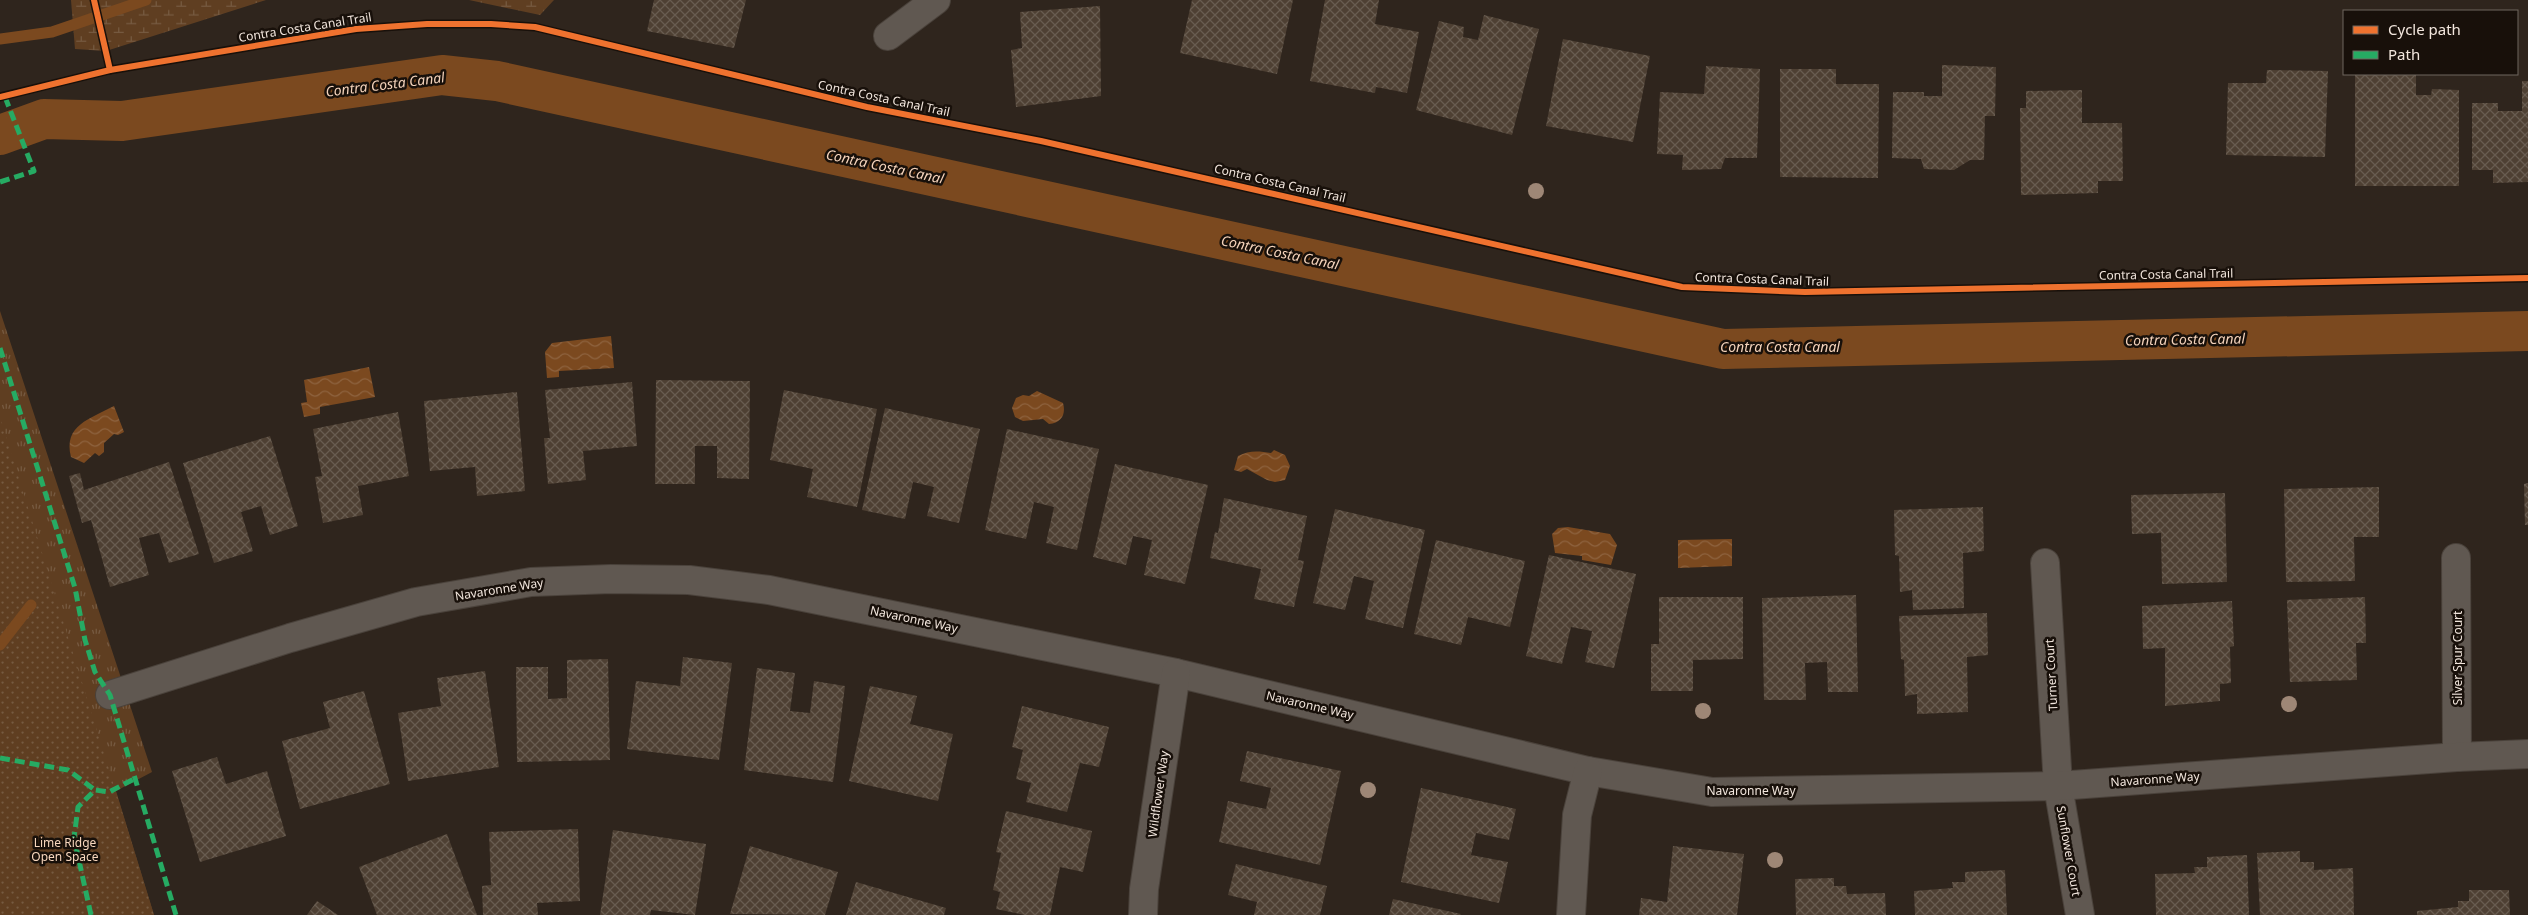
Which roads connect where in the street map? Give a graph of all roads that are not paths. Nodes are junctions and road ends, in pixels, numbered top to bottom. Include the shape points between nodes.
1 (936, 0) edge
2 (888, 36) dead end
3 (2456, 558) dead end
4 (2045, 563) dead end
5 (1176, 672) junction
6 (110, 695) dead end
7 (2528, 754) edge
8 (2457, 757) junction
9 (1588, 771) junction
10 (2058, 786) junction
11 (1143, 915) edge
12 (1571, 915) edge
13 (2080, 915) edge

1 - 2 street
3 - 8 street, Silver Spur Court
4 - 10 street, Turner Court
5 - 6 street, Navaronne Way via 769,590 689,580 611,579 531,582 416,602
5 - 9 street, Navaronne Way
5 - 11 street, Wildflower Way via 1144,889
7 - 8 street, Navaronne Way
8 - 10 street, Navaronne Way
9 - 10 street, Navaronne Way via 1712,792
9 - 12 street via 1577,815
10 - 13 street, Sunflower Court

